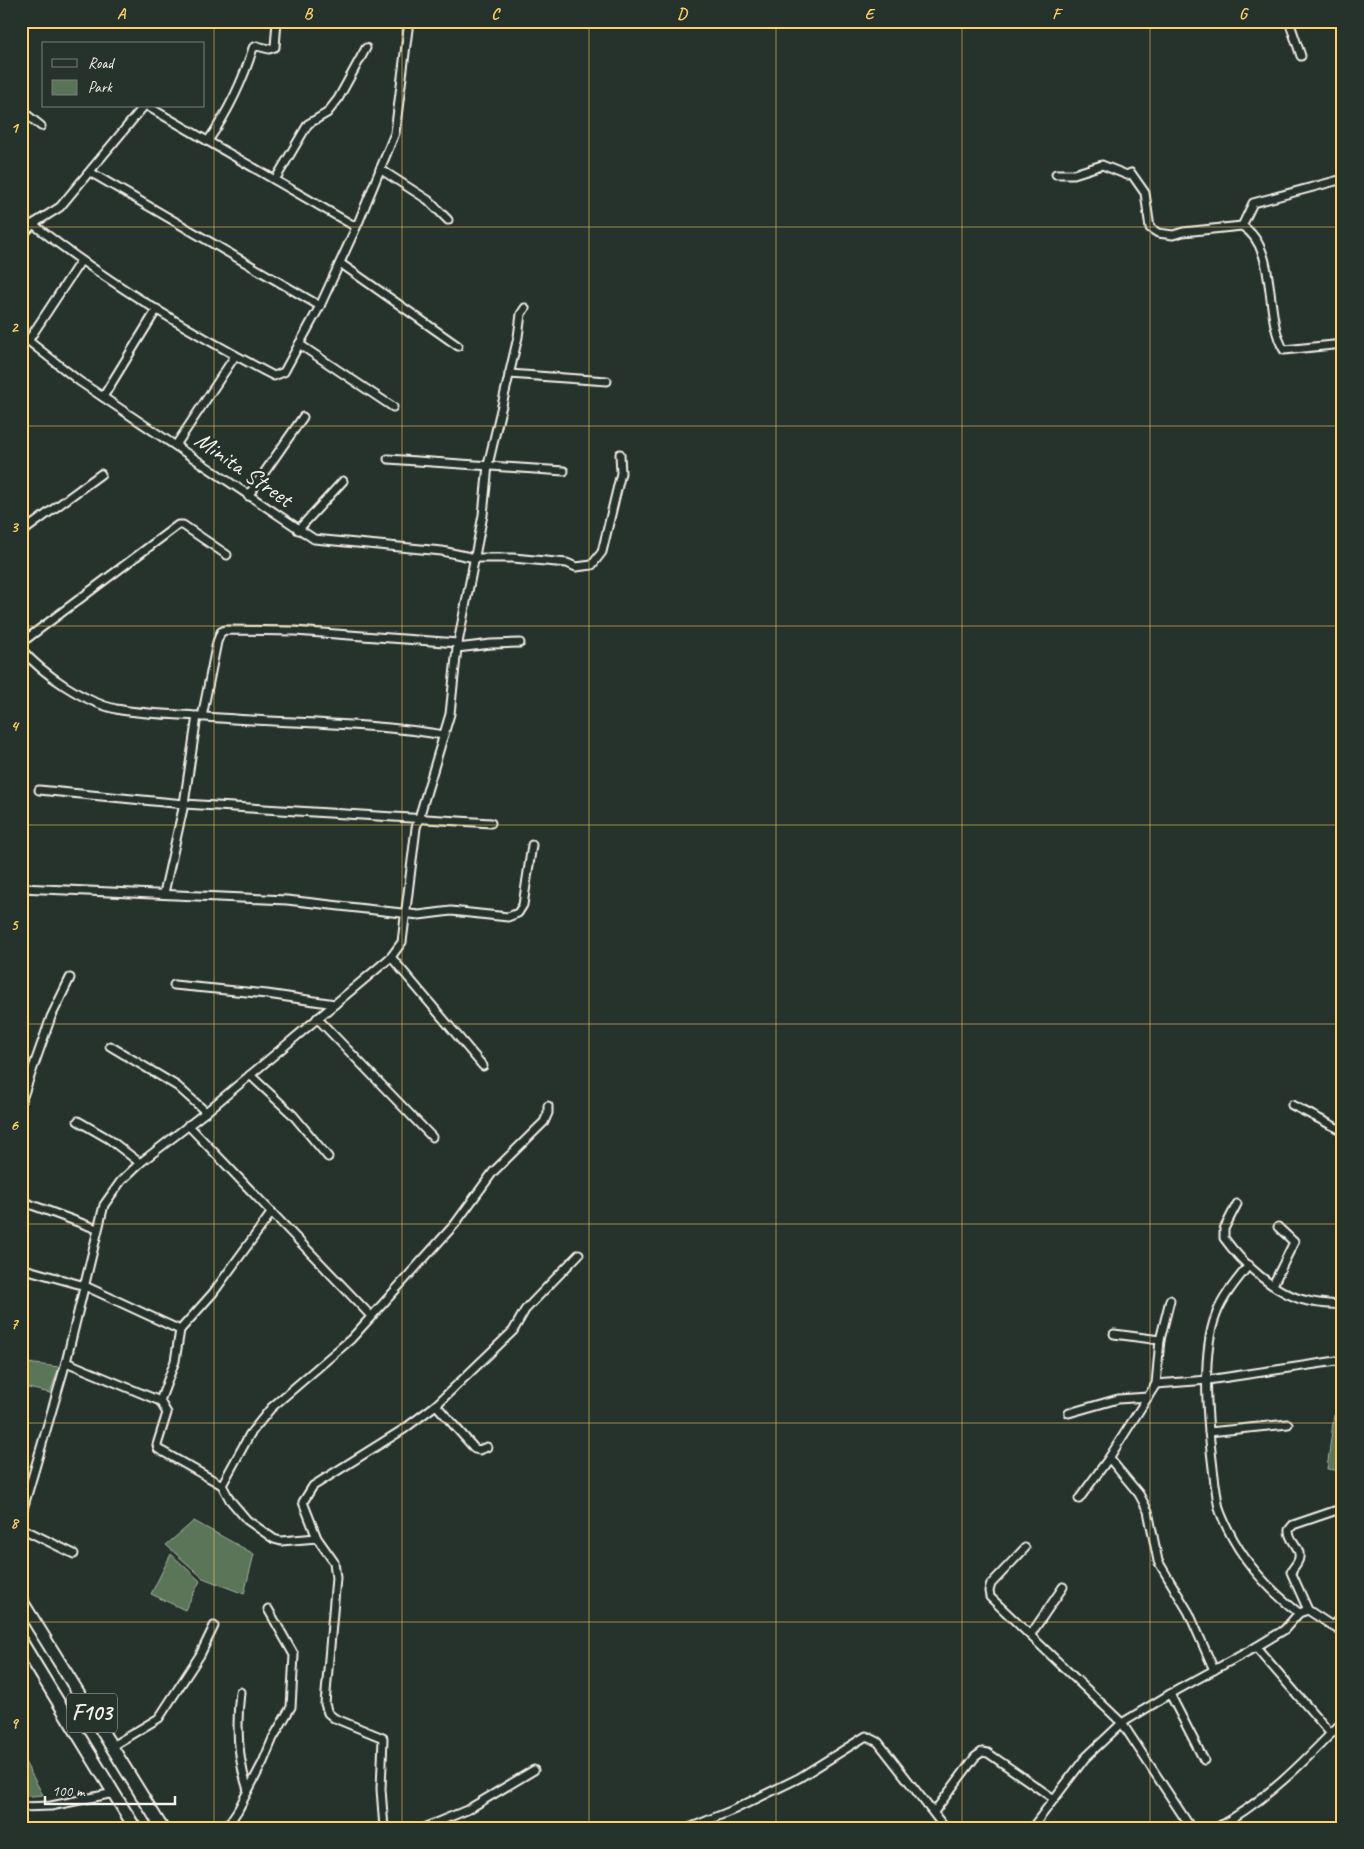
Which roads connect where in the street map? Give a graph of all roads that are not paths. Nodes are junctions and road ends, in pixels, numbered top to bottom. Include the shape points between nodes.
1 (277, 21) edge
2 (409, 21) edge
3 (1289, 21) edge
4 (366, 48) dead end
5 (1301, 56) dead end
6 (143, 108) edge
7 (149, 108) edge
8 (21, 110) edge
9 (41, 126) dead end
10 (208, 141) junction
11 (380, 169) junction
12 (90, 172) junction
13 (1056, 174) dead end
14 (1343, 179) edge
15 (275, 180) junction
16 (448, 220) dead end
17 (33, 224) junction
18 (1242, 226) junction
19 (356, 227) junction
20 (21, 237) edge
21 (80, 262) junction
22 (340, 263) junction
23 (320, 306) junction
24 (525, 308) dead end
25 (157, 309) junction
26 (21, 335) edge
27 (28, 341) junction
28 (300, 344) junction
29 (1343, 344) edge
30 (458, 346) dead end
31 (235, 356) junction
32 (508, 374) junction
33 (607, 381) dead end
34 (103, 396) junction
35 (393, 407) dead end
36 (303, 417) dead end
37 (176, 445) junction
38 (620, 454) dead end
39 (388, 459) dead end
40 (488, 465) junction
41 (564, 471) dead end
42 (101, 474) dead end
43 (343, 481) dead end
44 (248, 496) junction
45 (298, 530) junction
46 (21, 533) edge
47 (227, 555) dead end
48 (475, 558) junction
49 (21, 643) edge
50 (520, 643) dead end
51 (457, 646) junction
52 (21, 649) edge
53 (199, 717) junction
54 (444, 736) junction
55 (39, 790) dead end
56 (184, 804) junction
57 (419, 818) junction
58 (491, 823) dead end
59 (532, 845) dead end
60 (21, 888) edge
61 (164, 893) junction
62 (406, 914) junction
63 (390, 958) junction
64 (70, 978) dead end
65 (174, 985) dead end
66 (335, 1004) junction
67 (317, 1018) junction
68 (110, 1046) dead end
69 (483, 1066) dead end
70 (250, 1075) junction
71 (21, 1102) edge
72 (548, 1106) dead end
73 (1292, 1106) dead end
74 (206, 1112) junction
75 (78, 1121) dead end
76 (188, 1125) junction
77 (1343, 1131) edge
78 (432, 1137) dead end
79 (328, 1157) dead end
80 (140, 1163) junction
81 (21, 1201) edge
82 (1237, 1204) dead end
83 (272, 1212) junction
84 (1278, 1227) dead end
85 (96, 1230) junction
86 (579, 1254) dead end
87 (1249, 1265) junction
88 (21, 1268) edge
89 (1273, 1285) junction
90 (85, 1286) junction
91 (1170, 1300) dead end
92 (1343, 1306) edge
93 (371, 1316) junction
94 (180, 1330) junction
95 (1114, 1334) dead end
96 (1160, 1340) junction
97 (1343, 1360) edge
98 (66, 1362) junction
99 (1208, 1380) junction
100 (1156, 1384) junction
101 (1148, 1397) junction
102 (160, 1401) junction
103 (436, 1405) junction
104 (1069, 1413) dead end
105 (1288, 1424) dead end
106 (1209, 1432) junction
107 (487, 1446) dead end
108 (1109, 1458) junction
109 (222, 1485) junction
110 (1080, 1499) dead end
111 (1343, 1508) edge
112 (21, 1516) edge
113 (21, 1528) edge
114 (317, 1538) junction
115 (1025, 1548) dead end
116 (74, 1554) dead end
117 (1063, 1587) dead end
118 (21, 1600) edge
119 (268, 1609) dead end
120 (1308, 1610) junction
121 (1299, 1613) junction
122 (1343, 1615) edge
123 (214, 1626) dead end
124 (1332, 1626) junction
125 (1343, 1633) edge
126 (1031, 1634) junction
127 (21, 1641) edge
128 (1256, 1647) junction
129 (1214, 1670) junction
130 (240, 1692) dead end
131 (1170, 1694) junction
132 (1343, 1721) edge
133 (1122, 1723) junction
134 (1331, 1734) junction
135 (112, 1746) junction
136 (1204, 1760) dead end
137 (534, 1770) dead end
138 (248, 1790) junction
139 (114, 1793) junction
140 (1054, 1799) junction
141 (21, 1807) edge
142 (934, 1812) junction
143 (134, 1828) edge
144 (162, 1828) edge
145 (226, 1828) edge
146 (384, 1828) edge
147 (424, 1828) edge
148 (689, 1828) edge
149 (945, 1828) edge
150 (1032, 1828) edge
151 (1191, 1828) edge
152 (1216, 1828) edge

1 - 10 street via 275,47 252,48 246,70
2 - 11 street via 395,133
3 - 5 street
4 - 15 street via 338,98 327,112 308,124
6 - 12 street
7 - 10 street
8 - 9 street
10 - 15 street
11 - 16 street via 428,200
11 - 19 street
12 - 17 street via 60,206
12 - 23 street
13 - 18 street via 1074,174 1102,165 1127,175 1131,173 1145,193 1150,228 1158,233 1173,235
14 - 18 street via 1253,203
15 - 19 street
17 - 20 street
17 - 21 street
18 - 29 street via 1254,235 1262,252 1284,350
19 - 22 street
21 - 25 street
21 - 27 street
22 - 23 street
22 - 30 street
23 - 28 street
24 - 32 street
25 - 31 street
25 - 34 street
26 - 27 street, Minita Street
27 - 34 street, Minita Street
28 - 31 street via 279,376
28 - 35 street
31 - 37 street
32 - 33 street
32 - 40 street
34 - 37 street, Minita Street
36 - 44 street
37 - 44 street, Minita Street
38 - 48 street, Minita Street via 622,473 602,552 592,565 576,567 567,563 513,558
39 - 40 street
40 - 41 street
40 - 48 street
42 - 46 street
43 - 45 street
44 - 45 street, Minita Street
45 - 48 street, Minita Street via 314,539 442,551
47 - 49 street via 180,525
48 - 51 street
50 - 51 street
51 - 53 street via 295,632 225,630 217,642
51 - 54 street via 450,714
52 - 53 street via 73,692 115,709
53 - 54 street via 398,727
53 - 56 street
54 - 57 street
55 - 56 street
56 - 57 street
56 - 61 street
57 - 58 street
57 - 62 street
59 - 62 street via 523,905 518,913 508,917 451,911
60 - 61 street
61 - 62 street via 287,900
62 - 63 street via 402,942
63 - 66 street
63 - 69 street
64 - 71 street via 51,1018
65 - 66 street
66 - 67 street
67 - 70 street
67 - 78 street
68 - 74 street via 178,1086
70 - 74 street
70 - 79 street
72 - 93 street via 544,1122 493,1172 455,1224
73 - 77 street
74 - 76 street
75 - 80 street
76 - 80 street
76 - 83 street
80 - 85 street via 121,1181 104,1205
81 - 85 street
82 - 87 street via 1224,1229 1224,1238
83 - 93 street
83 - 94 street via 213,1293
84 - 89 street via 1294,1242
85 - 90 street
86 - 103 street via 525,1310 513,1331
87 - 89 street
87 - 99 street via 1216,1314 1209,1340
88 - 90 street
89 - 92 street via 1306,1301
90 - 94 street
90 - 98 street
91 - 96 street
93 - 109 street via 351,1338 271,1408 250,1434
94 - 102 street via 175,1361
95 - 96 street
96 - 100 street
97 - 99 street
98 - 102 street
98 - 112 street
99 - 100 street
99 - 106 street
100 - 101 street
101 - 104 street via 1118,1399
101 - 108 street
102 - 109 street via 167,1413 158,1449
103 - 107 street via 475,1449
103 - 114 street via 313,1486 303,1502
105 - 106 street
106 - 121 street via 1220,1512 1266,1586
108 - 110 street
108 - 129 street via 1139,1494 1148,1511 1158,1560 1189,1613
109 - 114 street via 247,1520 274,1539
111 - 120 street via 1293,1525 1289,1530 1288,1535 1299,1553 1291,1572
113 - 116 street
114 - 146 street via 334,1562 336,1578 325,1704 334,1718 383,1738 381,1789
115 - 126 street via 989,1591 1000,1608
117 - 126 street
118 - 135 main road, F103
119 - 138 street via 294,1655 291,1707
120 - 121 street
120 - 124 street
121 - 128 street via 1284,1630
122 - 124 street
123 - 135 street via 200,1655 159,1718
124 - 125 street
126 - 133 street
127 - 139 main road, F103
128 - 129 street
128 - 134 street
129 - 131 street
130 - 138 street via 237,1740
131 - 133 street
131 - 136 street
132 - 134 street
133 - 140 street via 1085,1758
133 - 151 street
134 - 152 street via 1299,1768 1259,1801
135 - 144 main road, F103
137 - 147 street via 467,1810
138 - 145 street
139 - 141 street via 51,1806
139 - 143 main road, F103
140 - 142 street via 982,1752
140 - 150 street
142 - 148 street via 878,1742 866,1736 799,1778
142 - 149 street

